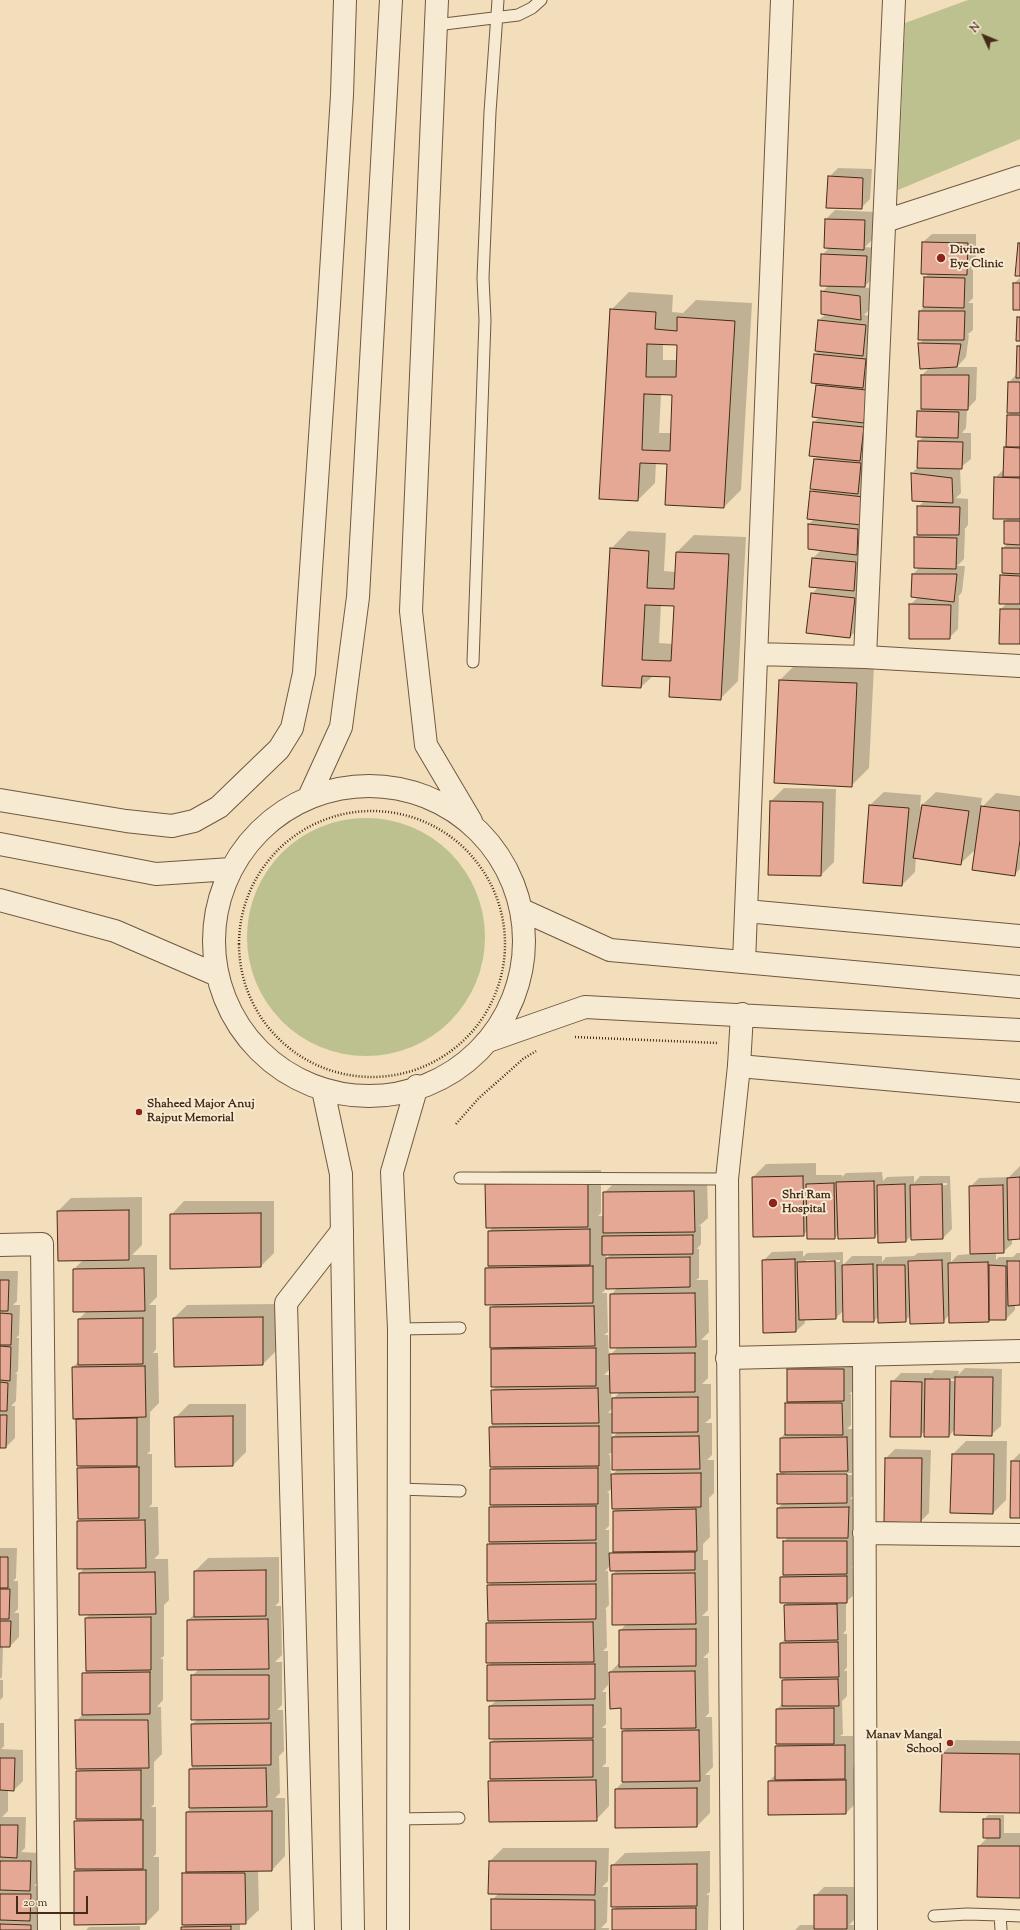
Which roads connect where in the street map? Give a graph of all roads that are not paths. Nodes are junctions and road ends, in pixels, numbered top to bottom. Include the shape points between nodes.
1 (345, 0) edge
2 (391, 0) edge
3 (436, 0) edge
4 (498, 0) edge
5 (541, 0) edge
6 (782, 0) edge
7 (898, 2) edge
8 (497, 18) junction
9 (436, 25) junction
10 (1020, 177) edge
11 (885, 221) junction
12 (756, 654) junction
13 (866, 657) junction
14 (473, 662) dead end
15 (1020, 666) edge
16 (309, 797) junction
17 (0, 800) edge
18 (473, 824) junction
19 (0, 844) edge
20 (231, 869) junction
21 (0, 900) edge
22 (522, 910) junction
23 (746, 911) junction
24 (1020, 936) edge
25 (744, 962) junction
26 (216, 975) junction
27 (1020, 987) edge
28 (742, 1014) junction
29 (1020, 1030) edge
30 (488, 1042) junction
31 (739, 1066) junction
32 (417, 1086) junction
33 (323, 1090) junction
34 (1020, 1091) edge
35 (460, 1178) dead end
36 (727, 1179) junction
37 (342, 1231) junction
38 (0, 1245) edge
39 (460, 1328) dead end
40 (399, 1330) junction
41 (1020, 1351) edge
42 (864, 1355) junction
43 (727, 1358) junction
44 (398, 1489) junction
45 (460, 1491) dead end
46 (864, 1533) junction
47 (1020, 1535) edge
48 (459, 1818) dead end
49 (397, 1819) junction
50 (1000, 1915) junction
51 (934, 1916) dead end
52 (1020, 1916) edge
53 (49, 1930) edge
54 (303, 1930) edge
55 (353, 1930) edge
56 (398, 1930) edge
57 (732, 1930) edge
58 (866, 1930) edge
59 (1001, 1930) edge

1 - 17 street via 330,296 304,673 292,728 279,749 219,808 194,821 172,826
2 - 16 street via 358,597 342,727
3 - 9 street
4 - 8 lane
5 - 8 lane via 518,15
6 - 12 street
7 - 11 street
8 - 9 lane
8 - 14 lane via 483,278 485,320
9 - 18 street via 411,611 426,745
10 - 11 street
11 - 13 street
12 - 13 street
12 - 23 street
13 - 15 street
16 - 18 street via 367,785 426,796
16 - 20 street via 268,822 248,842
18 - 22 street via 492,845 509,871
19 - 20 street via 156,874
20 - 26 street via 214,922
21 - 26 street via 115,931
22 - 25 street via 610,950
22 - 30 street via 524,960 515,996
23 - 24 street
23 - 25 street
25 - 27 street
26 - 33 street via 230,1013 251,1044 275,1066 298,1080
28 - 29 street
28 - 30 street via 585,1007
28 - 31 street
30 - 32 street via 443,1078
31 - 34 street
31 - 36 street
32 - 33 street via 387,1096
32 - 40 street via 392,1172
33 - 37 street via 341,1174
35 - 36 lane
36 - 43 street
37 - 54 street via 286,1303
37 - 55 street
38 - 53 street via 42,1244
39 - 40 lane
40 - 44 street
41 - 42 street
42 - 43 street
42 - 46 street
43 - 57 street
44 - 45 lane
44 - 49 street
46 - 47 street
46 - 58 street
48 - 49 lane
49 - 56 street
50 - 51 lane
50 - 52 lane
50 - 59 lane

